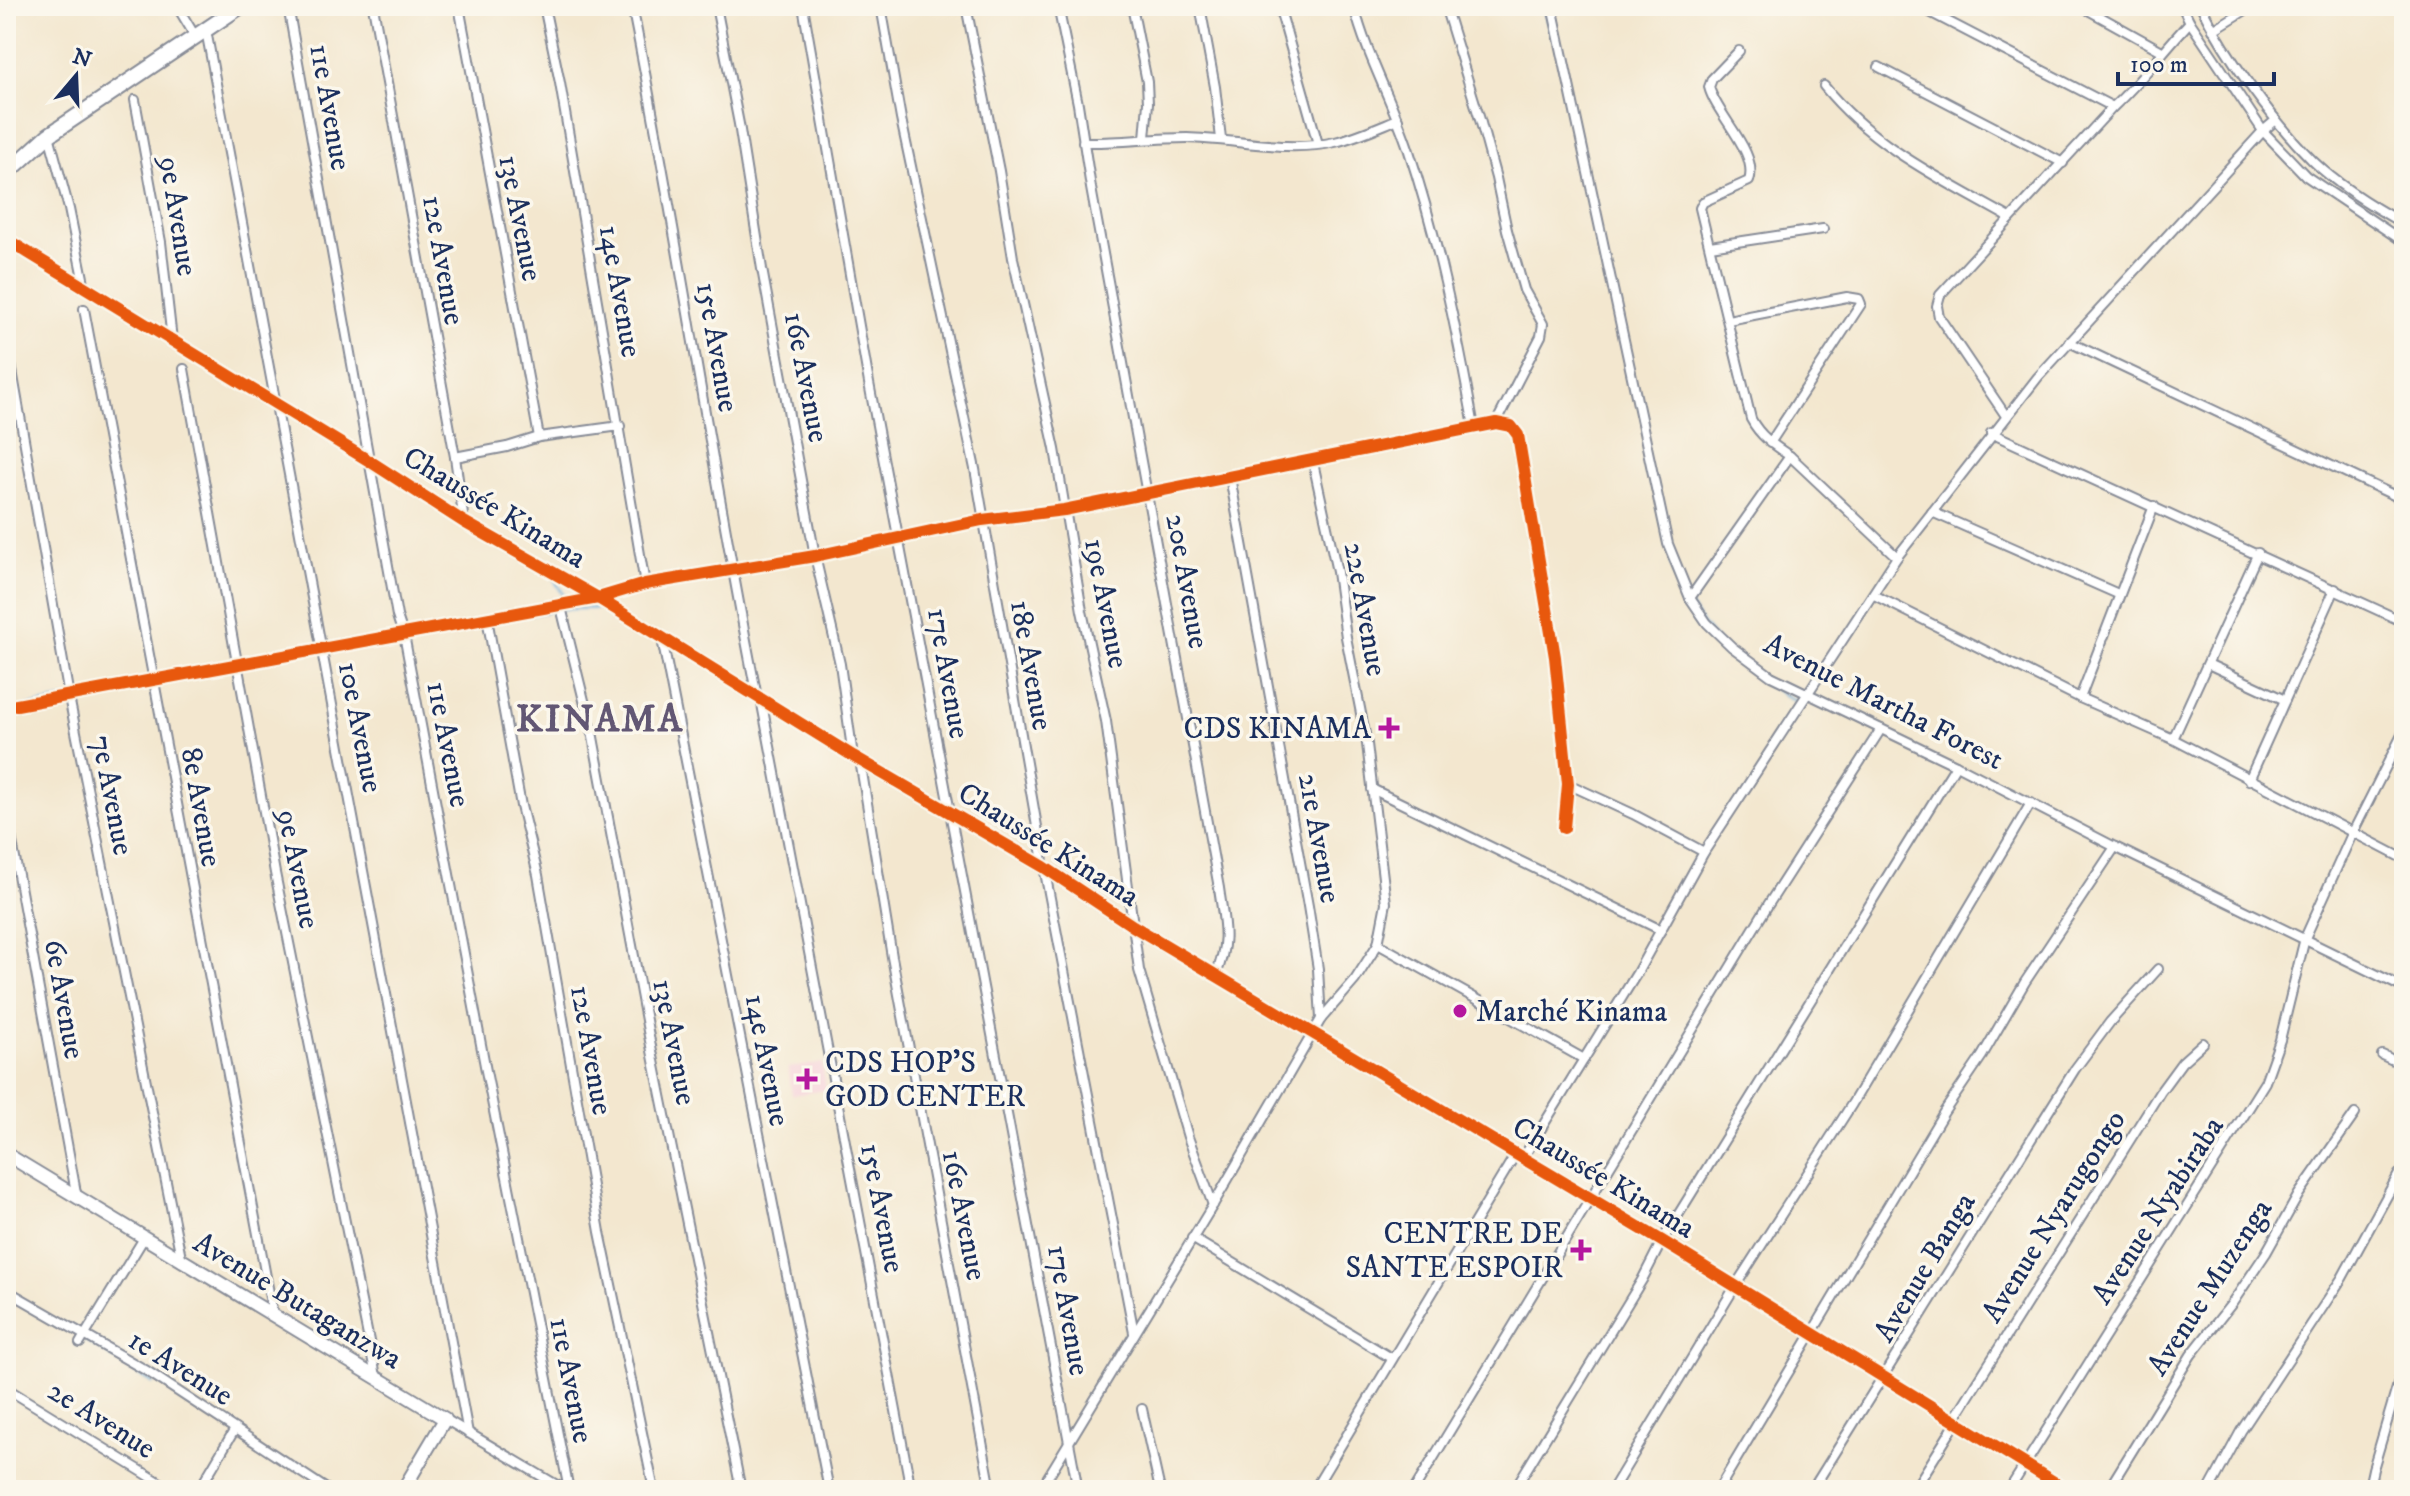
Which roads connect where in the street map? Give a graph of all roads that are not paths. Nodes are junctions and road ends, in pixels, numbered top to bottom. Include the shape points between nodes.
1 (177, 6) edge
2 (241, 6) edge
3 (288, 6) edge
4 (373, 6) edge
5 (459, 6) edge
6 (544, 6) edge
7 (632, 6) edge
8 (716, 6) edge
9 (803, 6) edge
10 (881, 6) edge
11 (966, 6) edge
12 (1058, 6) edge
13 (1132, 6) edge
14 (1200, 6) edge
15 (1279, 6) edge
16 (1354, 6) edge
17 (1445, 6) edge
18 (1552, 6) edge
19 (1918, 6) edge
20 (2081, 6) edge
21 (2182, 6) edge
22 (2201, 6) edge
23 (2252, 6) edge
24 (2190, 22) junction
25 (2213, 30) junction
26 (200, 32) junction
27 (1739, 51) dead end
28 (2162, 51) junction
29 (1879, 67) dead end
30 (1824, 86) dead end
31 (135, 100) dead end
32 (2113, 107) junction
33 (1398, 119) junction
34 (2276, 120) junction
35 (2263, 131) junction
36 (49, 135) junction
37 (1145, 138) junction
38 (1221, 139) junction
39 (1083, 142) junction
40 (1318, 144) junction
41 (2063, 163) junction
42 (6, 174) edge
43 (2010, 218) junction
44 (2404, 224) edge
45 (1823, 229) dead end
46 (6, 239) edge
47 (2404, 242) edge
48 (1710, 246) junction
49 (85, 288) junction
50 (84, 309) dead end
51 (1728, 320) junction
52 (6, 336) edge
53 (172, 340) junction
54 (2069, 342) junction
55 (184, 369) dead end
56 (278, 407) junction
57 (2006, 416) junction
58 (1496, 423) junction
59 (620, 426) junction
60 (1474, 427) junction
61 (1991, 433) junction
62 (539, 437) junction
63 (1770, 443) junction
64 (1790, 456) junction
65 (455, 457) junction
66 (1312, 458) junction
67 (371, 462) junction
68 (1230, 477) junction
69 (1148, 492) junction
70 (2404, 500) edge
71 (2154, 506) junction
72 (1064, 510) junction
73 (1932, 512) junction
74 (982, 520) junction
75 (464, 522) junction
76 (899, 539) junction
77 (2258, 553) junction
78 (815, 556) junction
79 (1897, 557) junction
80 (732, 572) junction
81 (645, 584) junction
82 (2335, 589) junction
83 (2118, 594) junction
84 (1874, 595) junction
85 (598, 598) junction
86 (1690, 598) junction
87 (561, 607) junction
88 (488, 621) junction
89 (2404, 622) edge
90 (404, 636) junction
91 (662, 639) junction
92 (322, 651) junction
93 (2208, 664) junction
94 (236, 668) junction
95 (155, 683) junction
96 (1806, 694) junction
97 (70, 698) junction
98 (759, 698) junction
99 (2080, 698) junction
100 (2285, 700) junction
101 (6, 707) edge
102 (1881, 729) junction
103 (2404, 731) edge
104 (2173, 739) junction
105 (2399, 752) edge
106 (856, 758) junction
107 (1956, 765) junction
108 (2249, 780) junction
109 (1568, 784) junction
110 (1372, 789) junction
111 (2031, 803) junction
112 (6, 809) edge
113 (949, 813) junction
114 (1564, 828) dead end
115 (2352, 834) junction
116 (2115, 847) junction
117 (1704, 852) junction
118 (2404, 859) edge
119 (1044, 867) junction
120 (1133, 926) junction
121 (1661, 930) junction
122 (2305, 938) junction
123 (1378, 944) junction
124 (2158, 969) dead end
125 (1216, 975) junction
126 (2404, 988) edge
127 (1321, 1019) junction
128 (1314, 1034) junction
129 (2203, 1043) dead end
130 (2382, 1055) dead end
131 (1584, 1059) junction
132 (2404, 1065) edge
133 (2355, 1114) dead end
134 (6, 1154) edge
135 (1519, 1156) junction
136 (2399, 1174) dead end
137 (77, 1198) junction
138 (1591, 1199) junction
139 (1213, 1205) junction
140 (144, 1238) junction
141 (1192, 1238) junction
142 (1662, 1241) junction
143 (182, 1262) junction
144 (1736, 1285) junction
145 (6, 1290) edge
146 (273, 1314) junction
147 (1134, 1333) junction
148 (1813, 1334) junction
149 (82, 1339) junction
150 (1391, 1358) junction
151 (2404, 1364) edge
152 (376, 1376) junction
153 (1884, 1379) junction
154 (6, 1388) edge
155 (1142, 1409) dead end
156 (445, 1419) junction
157 (1954, 1422) junction
158 (235, 1429) junction
159 (468, 1433) junction
160 (1069, 1443) junction
161 (2023, 1464) junction
162 (172, 1490) edge
163 (199, 1490) edge
164 (328, 1490) edge
165 (403, 1490) edge
166 (567, 1490) edge
167 (654, 1490) edge
168 (741, 1490) edge
169 (829, 1490) edge
170 (911, 1490) edge
171 (991, 1490) edge
172 (1040, 1490) edge
173 (1078, 1490) edge
174 (1160, 1490) edge
175 (1314, 1490) edge
176 (1414, 1490) edge
177 (1514, 1490) edge
178 (1612, 1490) edge
179 (1718, 1490) edge
180 (1812, 1490) edge
181 (1914, 1490) edge
182 (2009, 1490) edge
183 (2067, 1490) edge
184 (2108, 1490) edge
185 (2209, 1490) edge
186 (2376, 1490) edge

1 - 26 street
2 - 26 main road
3 - 67 street, 11e Avenue
4 - 65 street, 12e Avenue
5 - 62 street, 13e Avenue
6 - 59 street, 14e Avenue
7 - 80 street, 15e Avenue
8 - 78 street, 16e Avenue
9 - 76 street, 17e Avenue
10 - 74 street, 18e Avenue
11 - 72 street, 19e Avenue
12 - 39 street, 20e Avenue
13 - 37 street via 1148,93
14 - 38 street
15 - 40 street
16 - 33 street
17 - 58 street via 1524,290 1543,324
18 - 86 street, Avenue Martha Forest via 1668,544
19 - 32 street
20 - 28 street
21 - 24 street
22 - 25 street
23 - 25 street
24 - 28 street
24 - 35 street
25 - 34 street
26 - 36 main road
26 - 56 street, 10e Avenue
27 - 48 street via 1709,87 1752,174 1749,181 1703,202
28 - 32 street
29 - 41 street
30 - 43 street via 1846,113 1907,160
31 - 53 street, 9e Avenue via 161,242
32 - 41 street
33 - 40 street
33 - 60 street via 1433,229
34 - 35 street
34 - 44 street via 2314,162
35 - 47 street via 2306,176
35 - 54 street
36 - 42 main road
36 - 49 street
37 - 38 street
37 - 39 street
38 - 40 street
39 - 69 street, 20e Avenue
41 - 43 street
43 - 57 street via 1940,295 1937,306 1939,317
45 - 48 street
46 - 49 street, Chaussée Kinama
48 - 51 street
49 - 53 street, Chaussée Kinama
50 - 95 street, 8e Avenue
51 - 63 street via 1751,419
51 - 63 street via 1847,297 1861,304
52 - 97 street, 7e Avenue
53 - 56 street, Chaussée Kinama
54 - 57 street
54 - 70 street
55 - 94 street, 9e Avenue
56 - 67 street, Chaussée Kinama
56 - 92 street, 10e Avenue
57 - 61 street
58 - 60 street
58 - 109 street via 1511,426 1518,435 1550,618
59 - 62 street
59 - 81 street, 14e Avenue
60 - 66 street
61 - 71 street
61 - 73 street
62 - 65 street
63 - 64 street
64 - 79 street
64 - 86 street
65 - 75 street, 12e Avenue
66 - 68 street
66 - 110 street, 22e Avenue via 1337,572
67 - 75 street, Chaussée Kinama
67 - 90 street, 11e Avenue
68 - 69 street
68 - 127 street, 21e Avenue via 1308,906
69 - 72 street
69 - 125 street, 20e Avenue via 1221,900 1225,950
71 - 77 street
71 - 83 street
72 - 74 street
72 - 120 street, 19e Avenue via 1106,721
73 - 79 street
73 - 83 street
74 - 76 street
74 - 119 street, 18e Avenue
75 - 85 street, Chaussée Kinama
76 - 78 street
76 - 113 street, 17e Avenue
77 - 82 street
77 - 93 street
78 - 80 street
78 - 106 street, 16e Avenue
79 - 84 street
80 - 81 street
80 - 98 street, 15e Avenue
81 - 85 street
82 - 89 street
82 - 100 street
83 - 99 street
84 - 96 street
84 - 99 street
85 - 87 street
85 - 91 street, Chaussée Kinama
86 - 96 street, Avenue Martha Forest via 1732,647
87 - 88 street
87 - 168 street, 13e Avenue via 593,737
88 - 90 street
88 - 167 street, 12e Avenue
90 - 92 street
90 - 166 street, 11e Avenue
91 - 98 street, Chaussée Kinama
91 - 169 street, 14e Avenue
92 - 94 street
92 - 159 street, 10e Avenue
93 - 100 street
93 - 104 street
94 - 95 street
94 - 152 street, 9e Avenue
95 - 97 street
95 - 146 street, 8e Avenue
96 - 102 street, Avenue Martha Forest
96 - 117 street
97 - 101 street
97 - 143 street, 7e Avenue
98 - 106 street, Chaussée Kinama
98 - 170 street, 15e Avenue
99 - 104 street
100 - 108 street
102 - 107 street, Avenue Martha Forest
102 - 138 street
103 - 105 street, Avenue Nyabiraba
104 - 108 street
105 - 115 street, Avenue Nyabiraba
106 - 113 street, Chaussée Kinama
106 - 171 street, 16e Avenue
107 - 111 street, Avenue Martha Forest
107 - 142 street
108 - 115 street
109 - 114 street
109 - 117 street
110 - 121 street
110 - 123 street, 22e Avenue via 1386,903
111 - 116 street, Avenue Martha Forest
111 - 144 street via 1852,1104
112 - 137 street, 6e Avenue
113 - 119 street, Chaussée Kinama
113 - 160 street, 17e Avenue
115 - 118 street
115 - 122 street, Avenue Nyabiraba
116 - 122 street, Avenue Martha Forest
116 - 148 street via 1944,1112
117 - 121 street
119 - 120 street, Chaussée Kinama
119 - 147 street, 18e Avenue
120 - 125 street, Chaussée Kinama
120 - 139 street, 19e Avenue via 1139,970
121 - 131 street
122 - 126 street, Avenue Martha Forest
122 - 161 street, Avenue Nyabiraba via 2265,1082
123 - 127 street, 22e Avenue
123 - 131 street
124 - 153 street, Avenue Banga via 2075,1069
125 - 128 street, Chaussée Kinama
127 - 128 street, 22e Avenue
128 - 135 street, Chaussée Kinama
128 - 139 street, 22e Avenue
129 - 157 street, Avenue Nyarugongo via 2160,1092
130 - 132 street
131 - 135 street
133 - 184 street, Avenue Muzenga via 2233,1302 2191,1355
134 - 137 street, Avenue Butaganzwa
135 - 138 street, Chaussée Kinama
135 - 150 street
136 - 185 street via 2342,1278 2241,1431
137 - 140 street, Avenue Butaganzwa
138 - 142 street, Chaussée Kinama
138 - 176 street
139 - 141 street, 22e Avenue
140 - 143 street, Avenue Butaganzwa
140 - 149 street
141 - 147 street, 22e Avenue
141 - 150 street
142 - 144 street, Chaussée Kinama
142 - 177 street
143 - 146 street, Avenue Butaganzwa
144 - 148 street, Chaussée Kinama
144 - 178 street
145 - 149 street, 1e Avenue
146 - 152 street, Avenue Butaganzwa
147 - 160 street, 22e Avenue
148 - 153 street, Chaussée Kinama
148 - 179 street
149 - 158 street, 1e Avenue via 147,1371
150 - 175 street
151 - 186 street via 2371,1478
152 - 156 street, Avenue Butaganzwa
153 - 157 street, Chaussée Kinama
153 - 180 street, Avenue Banga
154 - 162 street, 2e Avenue
155 - 174 street
156 - 159 street, Avenue Butaganzwa
156 - 165 street
157 - 161 street, Chaussée Kinama
157 - 181 street, Avenue Nyarugongo
158 - 163 street
158 - 164 street, 1e Avenue
159 - 166 street, Avenue Butaganzwa
160 - 172 street, 22e Avenue
160 - 173 street, 17e Avenue
161 - 182 street, Avenue Nyabiraba
161 - 183 street, Chaussée Kinama

